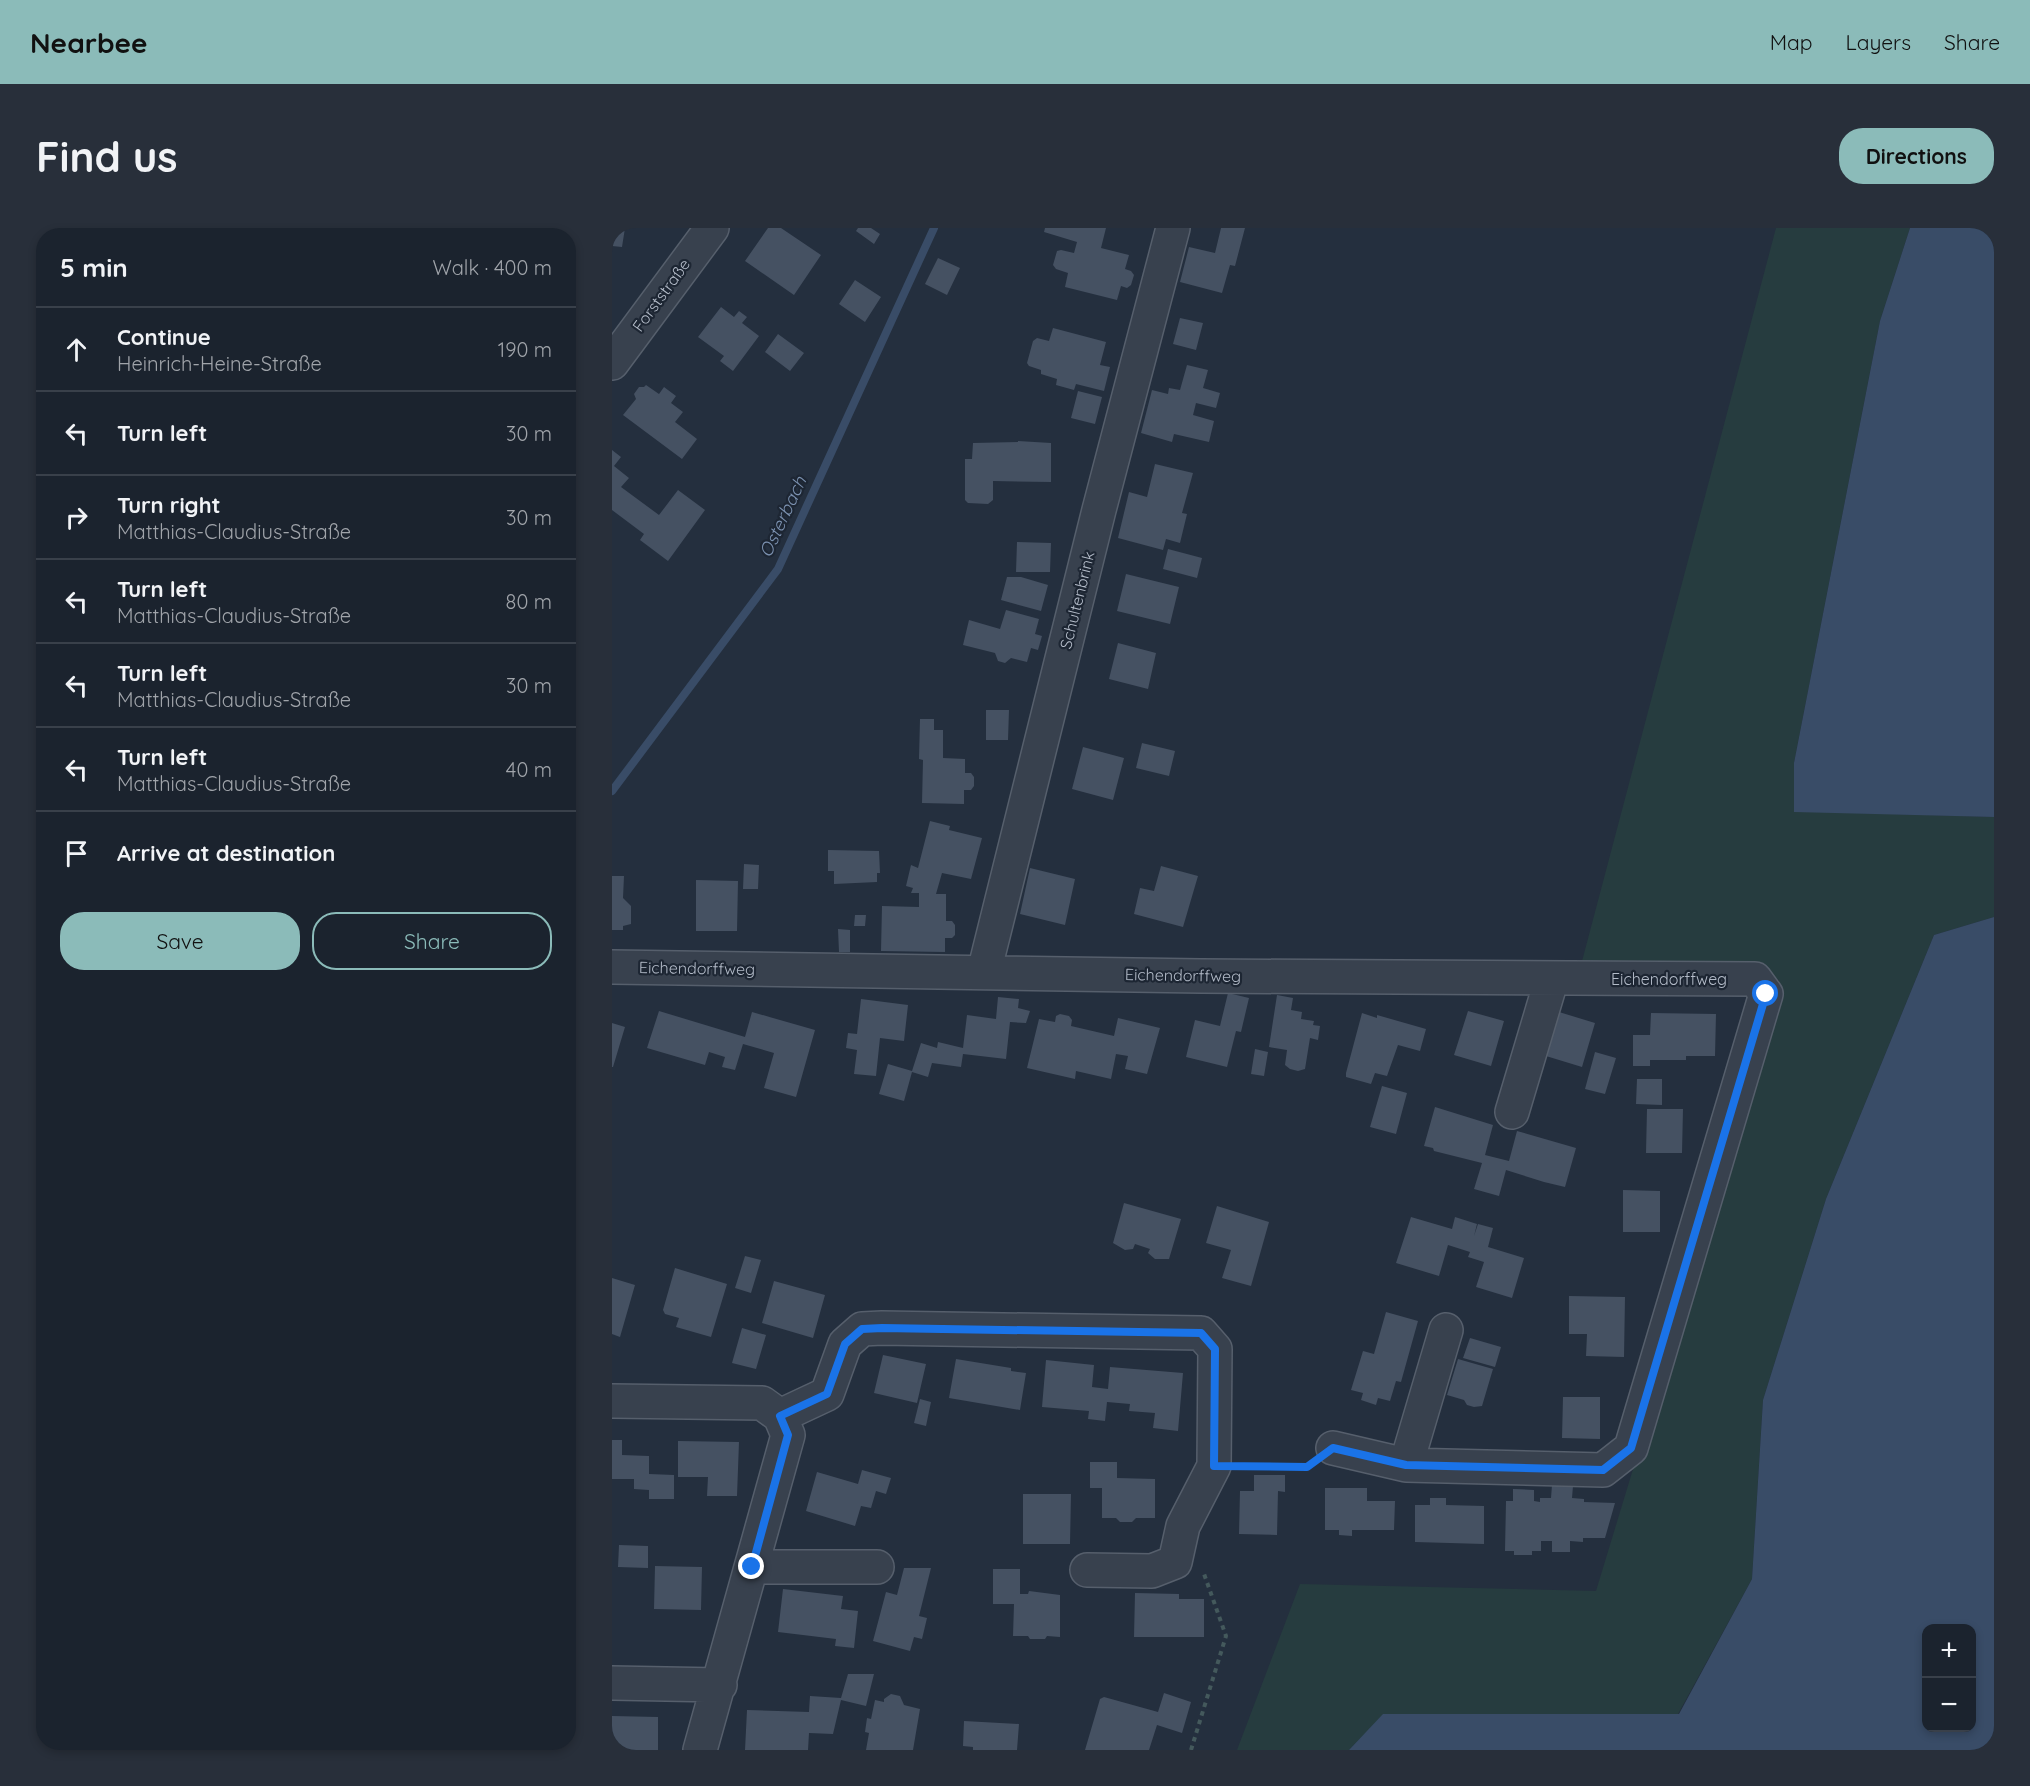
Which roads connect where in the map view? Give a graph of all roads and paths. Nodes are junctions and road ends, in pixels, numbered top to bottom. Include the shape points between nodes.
1 (712, 228) edge
2 (1173, 228) edge
3 (612, 363) edge
4 (612, 966) edge
5 (984, 972) junction
6 (1552, 978) junction
7 (1512, 1112) dead end
8 (1446, 1330) dead end
9 (612, 1401) edge
10 (780, 1416) junction
11 (1333, 1448) joint
12 (1406, 1465) junction
13 (1214, 1466) junction
14 (1188, 1566) junction
15 (752, 1567) junction
16 (877, 1567) dead end
17 (1087, 1570) dead end
18 (612, 1683) edge
19 (720, 1685) junction
20 (700, 1750) edge
21 (1191, 1750) edge

1 - 3 street, Forststraße
2 - 5 street, Schultenbrink
4 - 5 street, Eichendorffweg
5 - 6 street, Eichendorffweg
6 - 7 street
6 - 12 street, Eichendorffweg via 1755,979 1766,994 1631,1448 1603,1470
8 - 12 street
9 - 10 street via 762,1403
10 - 13 street via 827,1394 845,1344 862,1329 1201,1333 1215,1349
10 - 15 street via 788,1435
11 - 12 street
11 - 13 path via 1307,1467
13 - 14 street via 1183,1526
14 - 17 street via 1152,1571
14 - 21 path via 1226,1636
15 - 16 street
15 - 19 street
18 - 19 street
19 - 20 street

